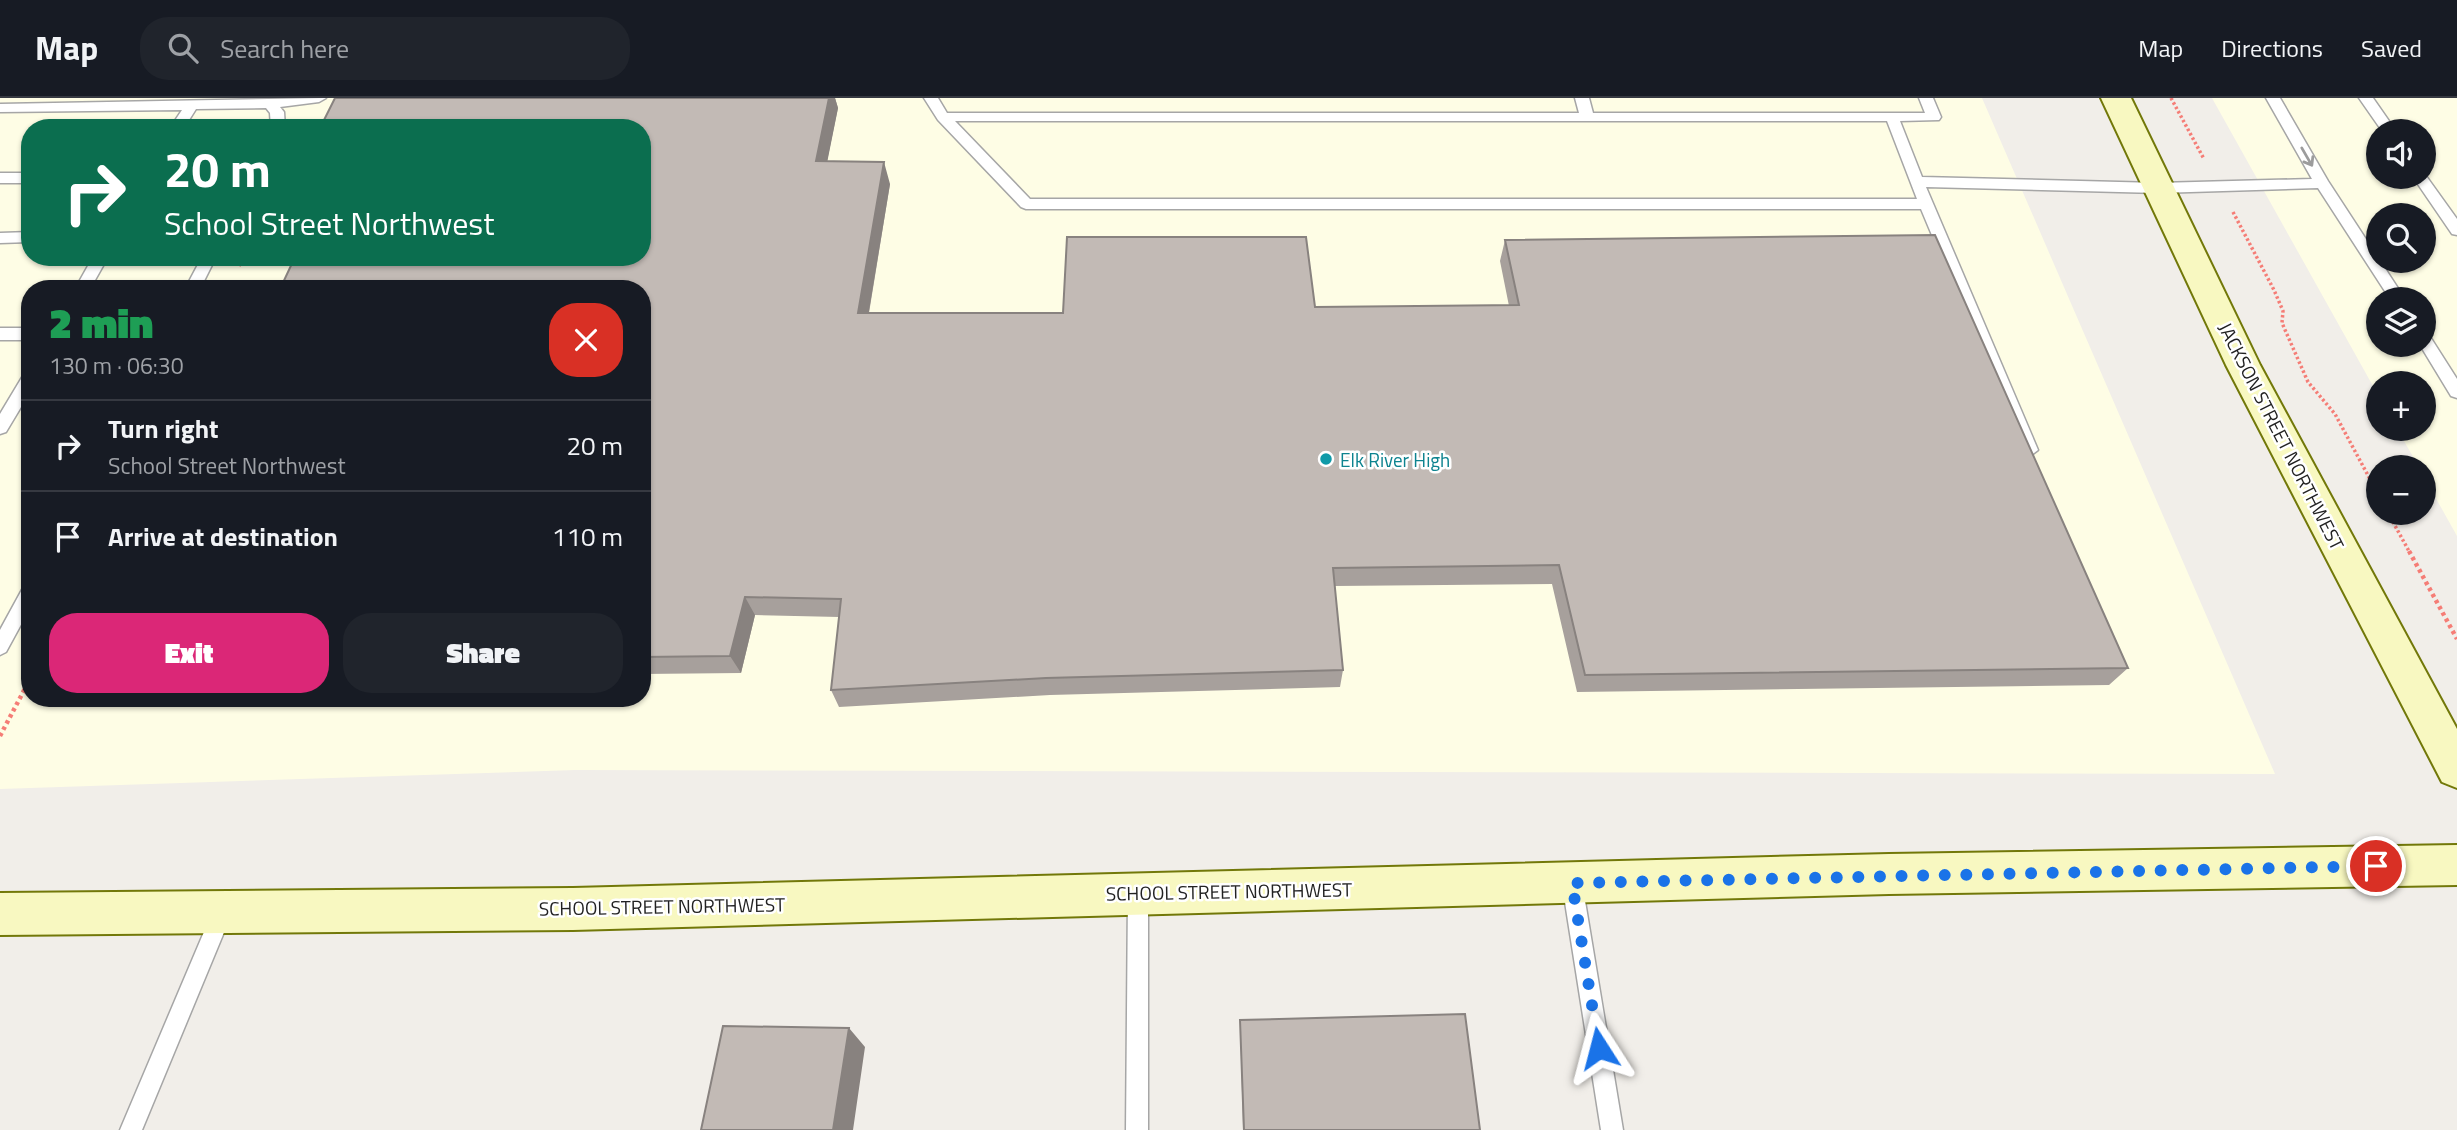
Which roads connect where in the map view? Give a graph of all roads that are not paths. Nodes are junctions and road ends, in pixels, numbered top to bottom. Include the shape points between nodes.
1 (319, 98) edge
2 (931, 98) edge
3 (1582, 98) edge
4 (1926, 98) edge
5 (2116, 98) edge
6 (2273, 98) edge
7 (2366, 98) edge
8 (270, 104) junction
9 (191, 106) junction
10 (0, 108) edge
11 (943, 117) junction
12 (1587, 117) junction
13 (1892, 117) junction
14 (183, 119) edge
15 (278, 119) edge
16 (2381, 119) edge
17 (0, 178) edge
18 (21, 178) edge
19 (1917, 182) junction
20 (2322, 183) junction
21 (2158, 188) junction
22 (2428, 189) edge
23 (1926, 204) junction
24 (2457, 230) edge
25 (21, 237) edge
26 (0, 238) edge
27 (2390, 287) edge
28 (0, 334) edge
29 (21, 334) edge
30 (2435, 357) edge
31 (21, 392) edge
32 (2457, 392) edge
33 (2, 421) edge
34 (2038, 469) edge
35 (21, 608) edge
36 (0, 647) edge
37 (2457, 769) edge
38 (2457, 865) edge
39 (1572, 883) junction
40 (1138, 894) junction
41 (222, 913) junction
42 (0, 914) edge
43 (131, 1130) edge
44 (1137, 1130) edge
45 (1612, 1130) edge

1 - 8 lane
2 - 11 lane
3 - 12 lane
4 - 13 lane via 1934,117
5 - 21 street, JACKSON STREET NORTHWEST
6 -> 20 lane
7 - 16 lane
8 - 9 lane
8 - 15 lane
9 - 10 lane
9 - 14 lane
11 - 12 lane
11 - 23 lane via 1026,204
12 - 13 lane
13 - 19 lane
17 - 18 lane
19 - 21 lane
19 - 23 lane
20 - 21 lane
20 - 27 lane
21 - 37 street, JACKSON STREET NORTHWEST via 2243,365
22 - 24 lane
23 - 34 lane
25 - 26 lane
28 - 29 lane
30 - 32 lane
31 - 33 lane
35 - 36 lane
38 - 39 street, SCHOOL STREET NORTHWEST
39 - 40 street, SCHOOL STREET NORTHWEST
39 - 45 lane
40 - 41 street, SCHOOL STREET NORTHWEST
40 - 44 lane
41 - 42 street, SCHOOL STREET NORTHWEST
41 - 43 lane

